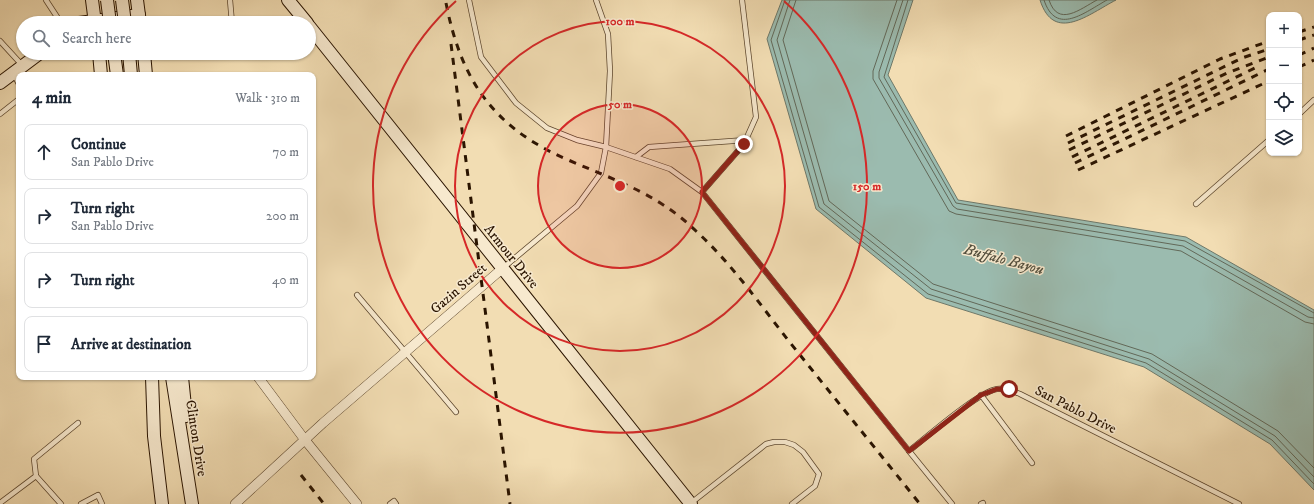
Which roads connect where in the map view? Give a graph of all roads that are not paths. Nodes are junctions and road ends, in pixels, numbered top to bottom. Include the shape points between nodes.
1 (46, 0) edge
2 (92, 0) edge
3 (108, 0) edge
4 (122, 0) edge
5 (137, 0) edge
6 (230, 0) edge
7 (288, 0) edge
8 (469, 0) edge
9 (596, 0) edge
10 (742, 0) edge
11 (56, 16) edge
12 (94, 16) edge
13 (109, 16) edge
14 (124, 16) edge
15 (139, 16) edge
16 (231, 16) edge
17 (301, 16) edge
18 (316, 35) edge
19 (0, 41) edge
20 (31, 60) edge
21 (100, 60) edge
22 (115, 60) edge
23 (130, 60) edge
24 (144, 60) edge
25 (18, 70) junction
26 (131, 70) edge
27 (117, 71) edge
28 (101, 72) edge
29 (146, 72) edge
30 (0, 83) edge
31 (1314, 100) edge
32 (16, 101) edge
33 (1302, 111) edge
34 (0, 114) edge
35 (746, 140) junction
36 (1266, 143) edge
37 (606, 147) junction
38 (636, 158) junction
39 (702, 192) junction
40 (1196, 204) dead end
41 (503, 268) junction
42 (357, 295) dead end
43 (405, 352) junction
44 (144, 380) edge
45 (152, 380) edge
46 (173, 380) edge
47 (182, 380) edge
48 (260, 380) edge
49 (981, 395) junction
50 (456, 412) dead end
51 (78, 423) dead end
52 (154, 436) junction
53 (305, 440) junction
54 (909, 451) junction
55 (185, 453) junction
56 (1032, 462) dead end
57 (36, 476) junction
58 (0, 503) edge
59 (61, 504) edge
60 (81, 504) edge
61 (102, 504) edge
62 (162, 504) edge
63 (192, 504) edge
64 (234, 504) edge
65 (357, 504) edge
66 (390, 504) edge
67 (396, 504) edge
68 (691, 504) edge
69 (792, 504) edge
70 (952, 504) edge
71 (1239, 504) edge

1 - 11 lane
2 - 12 street
3 - 13 street, bridge
4 - 14 street, bridge
5 - 15 street
6 - 16 lane
7 - 17 street
8 - 37 lane via 481,57 516,103 547,128 577,140
9 - 37 lane, Gazin Street via 608,34 610,71
10 - 35 lane via 756,117
18 - 41 street, Armour Drive
19 - 25 lane
20 - 25 street
21 - 28 street
22 - 27 street
23 - 26 street
24 - 29 street
25 - 30 street
31 - 33 lane
32 - 34 lane
35 - 38 lane via 648,147
35 - 39 lane
36 - 40 lane
37 - 38 lane
37 - 41 lane, Gazin Street via 600,173 577,206
38 - 39 lane via 670,170
39 - 54 lane
41 - 43 street, Gazin Street
41 - 68 street, Armour Drive
42 - 43 lane
43 - 50 lane
43 - 53 street, Gazin Street
44 - 52 street
45 - 52 street
46 - 55 street, Clinton Drive
47 - 55 street via 187,426
48 - 53 street
49 - 54 lane, San Pablo Drive
49 - 56 lane
49 - 71 lane, San Pablo Drive via 997,389 1009,389
51 - 57 lane via 34,459
52 - 62 street
53 - 64 street, Gazin Street
53 - 65 street
54 - 70 lane
55 - 63 street, Clinton Drive
57 - 58 lane
57 - 59 lane
60 - 61 lane via 98,495
66 - 67 lane via 394,501
68 - 69 lane via 766,444 785,442 803,452 819,474 815,486

